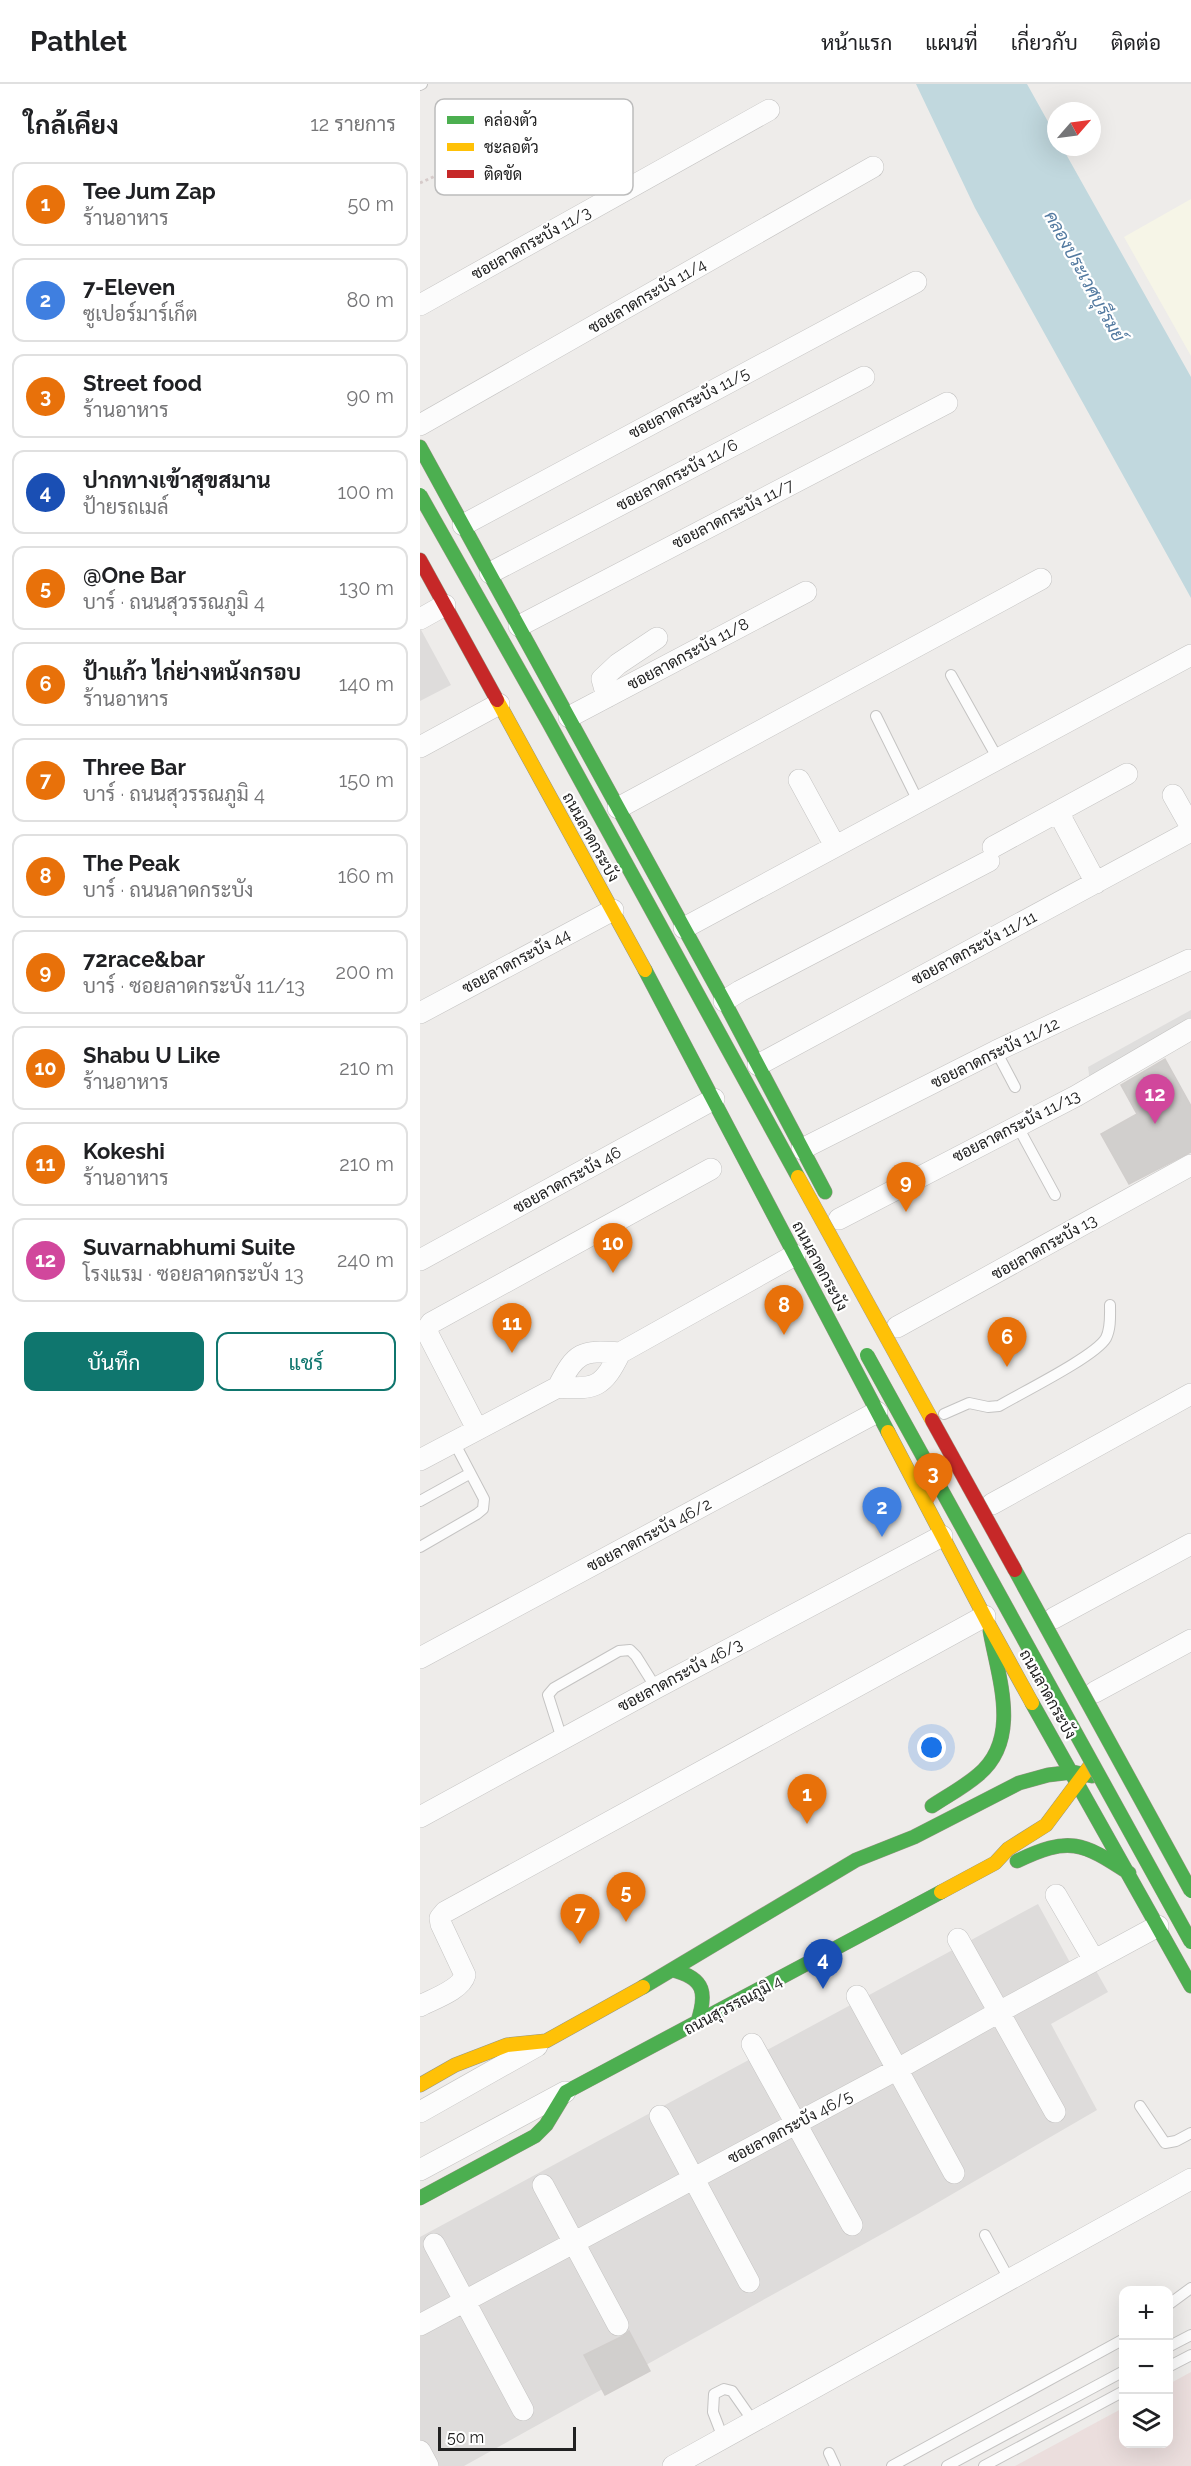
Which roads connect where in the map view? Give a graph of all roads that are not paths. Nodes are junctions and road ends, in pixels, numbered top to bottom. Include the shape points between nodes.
1 (769, 110) dead end
2 (873, 167) dead end
3 (633, 186) edge
4 (617, 195) edge
5 (916, 282) dead end
6 (420, 305) edge
7 (864, 377) dead end
8 (947, 403) dead end
9 (420, 425) edge
10 (420, 447) edge
11 (420, 495) edge
12 (420, 518) edge
13 (463, 525) junction
14 (420, 560) edge
15 (490, 573) junction
16 (1041, 579) dead end
17 (806, 592) dead end
18 (445, 605) junction
19 (420, 619) edge
20 (519, 626) junction
21 (657, 638) dead end
22 (1191, 655) edge
23 (951, 675) dead end
24 (607, 697) junction
25 (499, 704) junction
26 (876, 716) dead end
27 (569, 717) junction
28 (420, 747) edge
29 (998, 759) junction
30 (560, 772) dead end
31 (1127, 774) dead end
32 (799, 780) dead end
33 (1173, 795) dead end
34 (918, 801) junction
35 (618, 808) junction
36 (1058, 812) junction
37 (1191, 829) edge
38 (835, 846) junction
39 (1096, 883) junction
40 (613, 910) junction
41 (684, 928) junction
42 (1189, 960) dead end
43 (724, 1001) junction
44 (420, 1013) edge
45 (1191, 1029) edge
46 (996, 1051) junction
47 (758, 1065) junction
48 (1015, 1087) dead end
49 (714, 1099) junction
50 (1017, 1125) junction
51 (802, 1149) junction
52 (1191, 1166) edge
53 (711, 1169) dead end
54 (1055, 1195) dead end
55 (842, 1224) joint
56 (795, 1255) junction
57 (420, 1260) edge
58 (1110, 1305) dead end
59 (900, 1332) joint
60 (862, 1346) dead end
61 (620, 1353) junction
62 (558, 1387) junction
63 (1191, 1394) edge
64 (877, 1412) junction
65 (944, 1414) junction
66 (477, 1429) junction
67 (454, 1442) junction
68 (420, 1460) edge
69 (469, 1474) junction
70 (420, 1502) edge
71 (992, 1504) junction
72 (942, 1536) junction
73 (1191, 1544) edge
74 (420, 1547) edge
75 (1054, 1618) junction
76 (987, 1621) junction
77 (1191, 1640) edge
78 (420, 1658) edge
79 (656, 1688) junction
80 (1095, 1692) junction
81 (1106, 1712) junction
82 (562, 1739) junction
83 (1079, 1777) junction
84 (917, 1815) dead end
85 (420, 1817) edge
86 (898, 1827) dead end
87 (1180, 1843) junction
88 (856, 1860) junction
89 (995, 1863) junction
90 (1191, 1863) edge
91 (1129, 1873) junction
92 (1191, 1891) edge
93 (1056, 1895) dead end
94 (1158, 1926) junction
95 (958, 1940) dead end
96 (1191, 1942) edge
97 (1094, 1960) junction
98 (672, 1970) junction
99 (1191, 1986) edge
100 (857, 1996) dead end
101 (420, 2006) edge
102 (999, 2012) junction
103 (697, 2024) junction
104 (546, 2041) junction
105 (752, 2044) dead end
106 (896, 2070) junction
107 (420, 2085) edge
108 (566, 2092) junction
109 (1140, 2106) dead end
110 (420, 2112) edge
111 (1055, 2112) dead end
112 (660, 2116) dead end
113 (795, 2125) junction
114 (1191, 2133) edge
115 (420, 2170) edge
116 (954, 2173) dead end
117 (692, 2179) junction
118 (1191, 2179) edge
119 (543, 2185) dead end
120 (420, 2198) edge
121 (852, 2224) dead end
122 (985, 2235) dead end
123 (574, 2243) junction
124 (434, 2244) dead end
125 (1009, 2279) junction
126 (749, 2282) dead end
127 (1191, 2288) edge
128 (464, 2301) junction
129 (1173, 2301) edge
130 (420, 2325) edge
131 (618, 2325) dead end
132 (1191, 2335) edge
133 (1122, 2340) edge
134 (1173, 2344) edge
135 (1191, 2355) edge
136 (1173, 2364) edge
137 (1119, 2374) edge
138 (1119, 2394) edge
139 (523, 2410) dead end
140 (753, 2421) junction
141 (723, 2438) junction
142 (420, 2451) edge
143 (829, 2453) dead end
144 (428, 2466) edge
145 (673, 2466) edge
146 (836, 2466) edge
147 (892, 2466) edge
148 (947, 2466) edge
149 (984, 2466) edge

1 - 3 street, ซอยลาดกระบัง 11/3
2 - 9 street, ซอยลาดกระบัง 11/4
4 - 6 street, ซอยลาดกระบัง 11/3
5 - 13 street, ซอยลาดกระบัง 11/5
7 - 15 street, ซอยลาดกระบัง 11/6
8 - 20 street, ซอยลาดกระบัง 11/7
10 - 13 main road
11 - 92 main road, bridge via 566,753
12 - 30 main road
13 - 15 main road
14 - 18 main road, ถนนลาดกระบัง
15 - 20 main road
16 - 35 street
17 - 24 street, ซอยลาดกระบัง 11/8
18 - 19 street
18 - 25 main road, ถนนลาดกระบัง
20 - 27 main road
21 - 24 street via 609,671 603,679
22 - 29 street
23 - 29 lane
24 - 27 street, ซอยลาดกระบัง 11/8
25 - 28 street
25 - 40 main road, ถนนลาดกระบัง
26 - 34 lane
27 - 35 main road
29 - 34 street
31 - 36 street
32 - 38 street
33 - 37 street
34 - 38 street
35 - 41 main road
36 - 39 street
36 - 43 street via 991,854
37 - 39 street, ซอยลาดกระบัง 11/11
38 - 41 street
39 - 47 street, ซอยลาดกระบัง 11/11
40 - 44 street, ซอยลาดกระบัง 44
40 - 49 main road, ถนนลาดกระบัง
41 - 43 main road
42 - 46 street, ซอยลาดกระบัง 11/12
43 - 47 main road
45 - 50 street, ซอยลาดกระบัง 11/13
46 - 48 lane
46 - 51 street, ซอยลาดกระบัง 11/12
47 - 51 main road
49 - 56 main road, ถนนลาดกระบัง
49 - 57 street, ซอยลาดกระบัง 46
50 - 54 lane
50 - 55 street, ซอยลาดกระบัง 11/13
51 - 55 main road
52 - 59 street, ซอยลาดกระบัง 13
53 - 66 street via 431,1323 427,1329 429,1336
56 - 61 street
56 - 64 main road, ถนนลาดกระบัง
58 - 65 lane via 1106,1337 1093,1352 999,1406 969,1403
59 - 65 main road
60 - 96 main road, bridge
61 - 62 street via 597,1351 580,1355
61 - 62 street via 609,1375 597,1386
62 - 66 street
63 - 71 street
64 - 72 main road, ถนนลาดกระบัง
64 - 78 street, ซอยลาดกระบัง 46/2
65 - 71 main road
66 - 67 street
67 - 68 street
67 - 69 lane
69 - 70 lane
69 - 74 lane via 484,1499 483,1509
71 - 75 main road
72 - 76 main road, ถนนลาดกระบัง
72 - 79 street, ซอยลาดกระบัง 46/3
73 - 75 street
75 - 80 main road
76 - 83 main road, ถนนลาดกระบัง
76 - 84 main road via 1005,1713 1004,1734 980,1774
76 - 101 street via 445,1912 441,1924 465,1976 457,1986
77 - 80 street
79 - 82 street, ซอยลาดกระบัง 46/3
79 - 82 lane via 636,1656 630,1650 619,1651 548,1695
80 - 81 main road
81 - 83 main road, ถนนสุวรรณภูมิ 4 via 1099,1750
81 - 87 main road
82 - 85 street, ซอยลาดกระบัง 46/3
83 - 87 main road via 1108,1779 1130,1791
83 - 88 main road via 1047,1775 1019,1783 914,1837
83 - 89 main road, ถนนสุวรรณภูมิ 4 via 1046,1826 1008,1849
83 - 91 main road, ถนนลาดกระบัง
86 - 88 main road
87 - 90 main road
88 - 98 main road
89 - 91 main road via 1016,1862 1064,1844 1100,1854
89 - 103 main road, ถนนสุวรรณภูมิ 4
91 - 94 main road, ถนนลาดกระบัง
93 - 97 street
94 - 97 street, ซอยลาดกระบัง 46/5
94 - 99 main road, ถนนลาดกระบัง
95 - 102 street
97 - 102 street, ซอยลาดกระบัง 46/5
98 - 103 main road via 694,1978 702,1990 705,2002
98 - 104 main road
100 - 106 street
102 - 106 street, ซอยลาดกระบัง 46/5
102 - 111 street
103 - 108 main road, ถนนสุวรรณภูมิ 4
104 - 107 main road via 507,2045 455,2065
104 - 110 street
105 - 113 street
106 - 113 street, ซอยลาดกระบัง 46/5
106 - 116 street
108 - 115 street, ถนนสุวรรณภูมิ 4
108 - 120 main road via 535,2136
109 - 114 lane via 1165,2143 1176,2142
112 - 117 street
113 - 117 street, ซอยลาดกระบัง 46/5
113 - 121 street
117 - 123 street, ซอยลาดกระบัง 46/5
117 - 126 street
118 - 125 street
119 - 123 street
122 - 125 lane
123 - 128 street, ซอยลาดกระบัง 46/5
123 - 131 street
124 - 128 street
125 - 140 street
127 - 129 lane
128 - 130 street, ซอยลาดกระบัง 46/5
128 - 139 street
132 - 134 lane
133 - 147 lane
135 - 136 lane
137 - 148 lane
138 - 149 lane
140 - 141 street
140 - 141 lane via 732,2391 724,2389 714,2394 712,2412
141 - 145 street
142 - 144 street
143 - 146 lane

